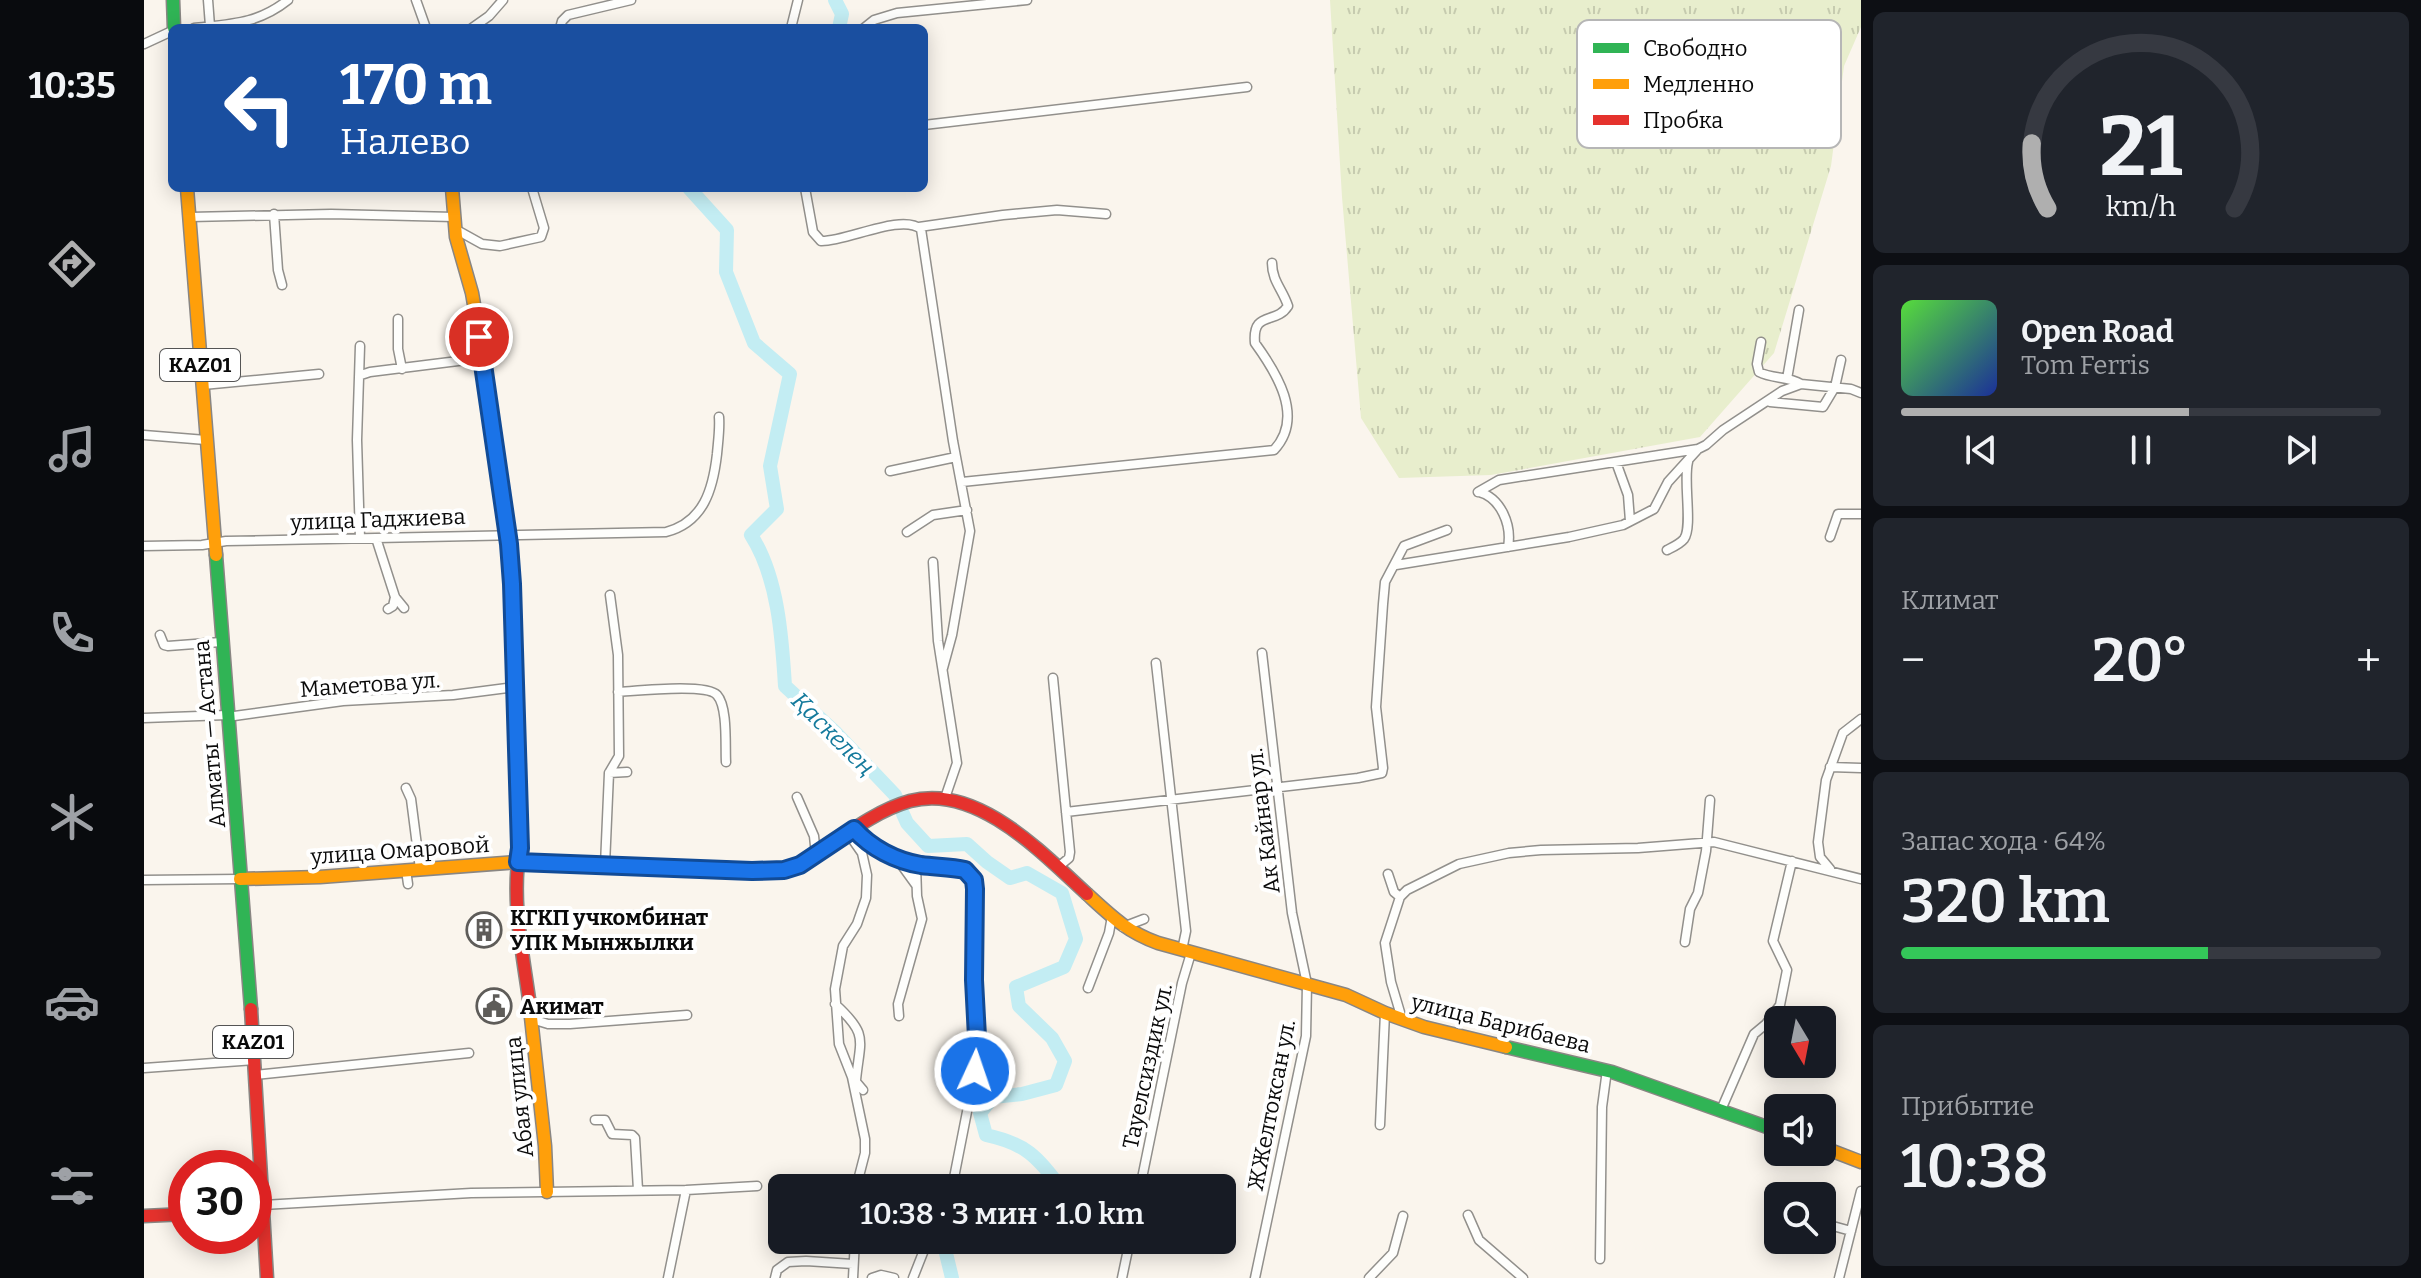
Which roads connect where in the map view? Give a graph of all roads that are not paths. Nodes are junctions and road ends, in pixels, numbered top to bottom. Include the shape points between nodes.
1 (173, 0) edge
2 (208, 0) edge
3 (288, 0) edge
4 (416, 0) edge
5 (503, 0) edge
6 (631, 0) edge
7 (798, 0) edge
8 (1027, 0) edge
9 (173, 24) edge
10 (210, 24) edge
11 (230, 24) edge
12 (425, 24) edge
13 (478, 24) edge
14 (561, 24) edge
15 (792, 24) edge
16 (869, 24) edge
17 (168, 32) edge
18 (144, 44) edge
19 (1247, 87) dead end
20 (928, 125) edge
21 (187, 192) edge
22 (452, 192) edge
23 (533, 192) edge
24 (806, 192) edge
25 (274, 214) junction
26 (1106, 214) dead end
27 (190, 217) junction
28 (455, 223) junction
29 (919, 227) junction
30 (457, 243) junction
31 (482, 244) junction
32 (1272, 263) dead end
33 (282, 285) dead end
34 (1799, 310) dead end
35 (398, 319) dead end
36 (1761, 342) dead end
37 (360, 346) dead end
38 (482, 358) junction
39 (1841, 360) dead end
40 (402, 369) junction
41 (319, 374) dead end
42 (361, 375) junction
43 (1787, 379) junction
44 (1801, 384) junction
45 (202, 385) junction
46 (1835, 387) junction
47 (1861, 393) edge
48 (1769, 402) junction
49 (719, 417) dead end
50 (144, 435) edge
51 (206, 440) junction
52 (1698, 449) junction
53 (956, 457) junction
54 (1688, 461) junction
55 (1616, 462) junction
56 (890, 471) dead end
57 (962, 482) junction
58 (967, 510) junction
59 (1861, 514) edge
60 (1630, 521) junction
61 (1447, 530) dead end
62 (907, 532) dead end
63 (507, 534) junction
64 (1830, 537) dead end
65 (360, 538) junction
66 (376, 538) junction
67 (213, 542) junction
68 (144, 546) edge
69 (1508, 547) junction
70 (1667, 550) dead end
71 (933, 562) dead end
72 (1396, 565) junction
73 (610, 595) dead end
74 (395, 597) junction
75 (404, 608) dead end
76 (388, 609) dead end
77 (160, 635) dead end
78 (221, 642) junction
79 (1262, 653) dead end
80 (1156, 663) dead end
81 (943, 668) junction
82 (1053, 678) dead end
83 (515, 687) junction
84 (618, 692) junction
85 (227, 716) junction
86 (144, 718) edge
87 (1861, 719) edge
88 (726, 762) dead end
89 (1830, 767) junction
90 (1861, 768) edge
91 (627, 772) dead end
92 (609, 773) junction
93 (1277, 786) junction
94 (406, 788) dead end
95 (797, 797) dead end
96 (945, 798) junction
97 (1173, 799) junction
98 (1710, 800) dead end
99 (1066, 812) junction
100 (851, 831) junction
101 (1541, 839) dead end
102 (1708, 842) junction
103 (1541, 850) junction
104 (816, 855) junction
105 (1792, 861) junction
106 (518, 862) junction
107 (916, 864) junction
108 (605, 865) junction
109 (903, 867) dead end
110 (1057, 868) junction
111 (413, 869) junction
112 (1830, 870) junction
113 (1388, 874) dead end
114 (240, 879) junction
115 (1861, 879) edge
116 (144, 880) edge
117 (408, 884) dead end
118 (917, 890) junction
119 (1400, 897) junction
120 (1112, 916) junction
121 (1144, 919) dead end
122 (1123, 927) junction
123 (1685, 942) dead end
124 (1187, 951) junction
125 (1307, 984) junction
126 (1088, 988) dead end
127 (835, 1004) junction
128 (1385, 1013) junction
129 (687, 1015) dead end
130 (530, 1016) junction
131 (899, 1016) dead end
132 (1402, 1019) junction
133 (469, 1053) dead end
134 (255, 1060) junction
135 (144, 1068) edge
136 (1607, 1070) junction
137 (255, 1075) junction
138 (854, 1078) junction
139 (863, 1090) dead end
140 (1721, 1110) junction
141 (595, 1120) dead end
142 (1380, 1125) dead end
143 (1764, 1126) edge
144 (258, 1150) edge
145 (1836, 1152) edge
146 (1861, 1162) edge
147 (860, 1174) edge
148 (955, 1174) edge
149 (1143, 1174) edge
150 (757, 1186) dead end
151 (638, 1190) junction
152 (686, 1190) junction
153 (1861, 1191) edge
154 (547, 1192) junction
155 (272, 1207) edge
156 (168, 1215) edge
157 (1468, 1215) dead end
158 (144, 1216) edge
159 (1403, 1216) dead end
160 (1836, 1227) edge
161 (1851, 1231) junction
162 (265, 1254) edge
163 (854, 1254) edge
164 (922, 1254) edge
165 (1127, 1254) edge
166 (1600, 1259) dead end
167 (853, 1264) junction
168 (853, 1276) edge
169 (267, 1278) edge
170 (668, 1278) edge
171 (775, 1278) edge
172 (864, 1278) edge
173 (872, 1278) edge
174 (894, 1278) edge
175 (913, 1278) edge
176 (1122, 1278) edge
177 (1255, 1278) edge
178 (1369, 1278) edge
179 (1523, 1278) edge
180 (1839, 1278) edge

1 - 9 main road
2 - 10 street
3 - 11 street via 261,18
4 - 12 street
5 - 13 street
6 - 14 street via 568,15
7 - 15 street
8 - 16 street via 897,13
17 - 18 street
19 - 20 street
21 - 27 main road, Алматы — Астана / KАZ01
22 - 28 main road, Абая улица
23 - 31 street via 544,228 541,237 500,246
24 - 29 street via 813,232 821,241 896,225
25 - 27 street
25 - 28 street
25 - 33 street
26 - 29 street via 1057,210
27 - 45 main road, Алматы — Астана / KАZ01
28 - 30 main road, Абая улица
28 - 31 street
29 - 53 street
30 - 31 street
30 - 38 main road, Абая улица via 472,293
32 - 57 street via 1274,281 1288,306 1258,323 1254,339 1286,399 1284,436 1274,450
34 - 43 street
35 - 40 street
36 - 43 street via 1759,372
37 - 42 street
38 - 40 street
38 - 63 main road, Абая улица
39 - 46 street
40 - 42 street
41 - 45 street
42 - 65 street
43 - 44 street
44 - 46 street
44 - 48 street
45 - 51 main road, Алматы — Астана / KАZ01
46 - 47 street
46 - 48 street via 1823,407
48 - 52 street
49 - 63 street, улица Гаджиева via 711,490 684,526 655,533
50 - 51 street
51 - 67 main road, Алматы — Астана / KАZ01
52 - 54 street
52 - 55 street
53 - 56 street
53 - 57 street
54 - 60 street via 1668,482 1654,509
54 - 70 street via 1686,536
55 - 60 street via 1628,495
55 - 69 street via 1499,480 1478,492 1499,505
57 - 58 street
58 - 62 street via 933,515
58 - 81 street via 970,538
59 - 64 street via 1838,514
60 - 69 street
61 - 72 street via 1404,546
63 - 66 street, улица Гаджиева
63 - 83 main road, Абая улица
65 - 66 street, улица Гаджиева
65 - 67 street, улица Гаджиева
66 - 74 street
67 - 68 street, улица Гаджиева
67 - 78 main road, Алматы — Астана / KАZ01
69 - 72 street
71 - 81 street
72 - 93 street via 1385,582 1376,707 1383,771
73 - 84 street
74 - 75 street
74 - 76 street
77 - 78 street via 168,646
78 - 85 main road, Алматы — Астана / KАZ01
79 - 93 street, Ак Кайнар ул.
80 - 97 street, Тауелсиздик ул.
81 - 96 street via 957,763
82 - 99 street
83 - 85 street, Маметова ул.
83 - 106 main road, Абая улица
84 - 88 street via 712,692 723,714
84 - 92 street via 619,756
85 - 86 street, Маметова ул.
85 - 114 main road, Алматы — Астана / KАZ01
87 - 89 street via 1843,733
89 - 90 street
89 - 112 street via 1818,842 1820,857
91 - 92 street
92 - 108 street
93 - 97 street
93 - 125 street, Ак Кайнар ул. via 1294,931
94 - 111 street via 411,799
95 - 104 street via 814,836
96 - 100 main road, улица Омаровой via 907,802
96 - 110 main road, улица Омаровой via 992,815
97 - 99 street
97 - 124 street, Тауелсиздик ул.
98 - 102 street
99 - 110 street via 1070,852
100 - 104 main road, улица Омаровой
100 - 107 street
100 - 127 street via 865,864 866,898 843,946
101 - 103 street
102 - 103 street
102 - 105 street
102 - 123 street
103 - 119 street via 1459,864
104 - 108 main road, улица Омаровой via 784,870
105 - 112 street
105 - 140 street via 1773,941 1787,970 1780,1005 1754,1034
106 - 108 main road, улица Омаровой
106 - 111 main road, улица Омаровой
106 - 130 main road, Абая улица via 520,962
107 - 118 street
107 - 148 street via 965,870 974,880 976,1060
109 - 118 street
110 - 120 main road, улица Омаровой
111 - 114 main road, улица Омаровой
111 - 117 street
112 - 115 street
113 - 119 street
114 - 116 street, улица Омаровой
114 - 134 main road, Алматы — Астана / KАZ01
118 - 131 street via 922,919
119 - 132 street via 1385,943
120 - 122 main road, улица Омаровой
120 - 126 street
121 - 122 street
122 - 124 main road, улица Барибаева
124 - 125 main road, улица Барибаева
124 - 149 street, Тауелсиздик ул.
125 - 128 main road, улица Барибаева
125 - 177 street, ЖЖелтоксан ул. via 1306,1036
127 - 138 street via 839,1044
127 - 138 street via 861,1034
128 - 132 main road, улица Барибаева
128 - 142 street
129 - 130 street via 570,1024 548,1024
130 - 154 main road, Абая улица
132 - 136 main road, улица Барибаева
133 - 137 street
134 - 135 street
134 - 137 main road, Алматы — Астана / KАZ01
136 - 140 main road, улица Барибаева
136 - 166 street
137 - 144 main road, Алматы — Астана / KАZ01
138 - 139 street
138 - 147 street via 865,1139
140 - 143 main road, улица Барибаева
141 - 151 street via 605,1120 612,1134 635,1138
145 - 146 main road
150 - 152 street
151 - 152 street
151 - 154 street
152 - 170 street
153 - 161 street
154 - 155 street
156 - 158 main road
157 - 179 street via 1479,1240
159 - 178 street via 1393,1253
160 - 161 street
161 - 180 street
162 - 169 main road, Алматы — Астана / KАZ01
163 - 167 street
164 - 175 street
165 - 176 street
167 - 168 street
167 - 171 street via 788,1262
168 - 172 street
173 - 174 street

